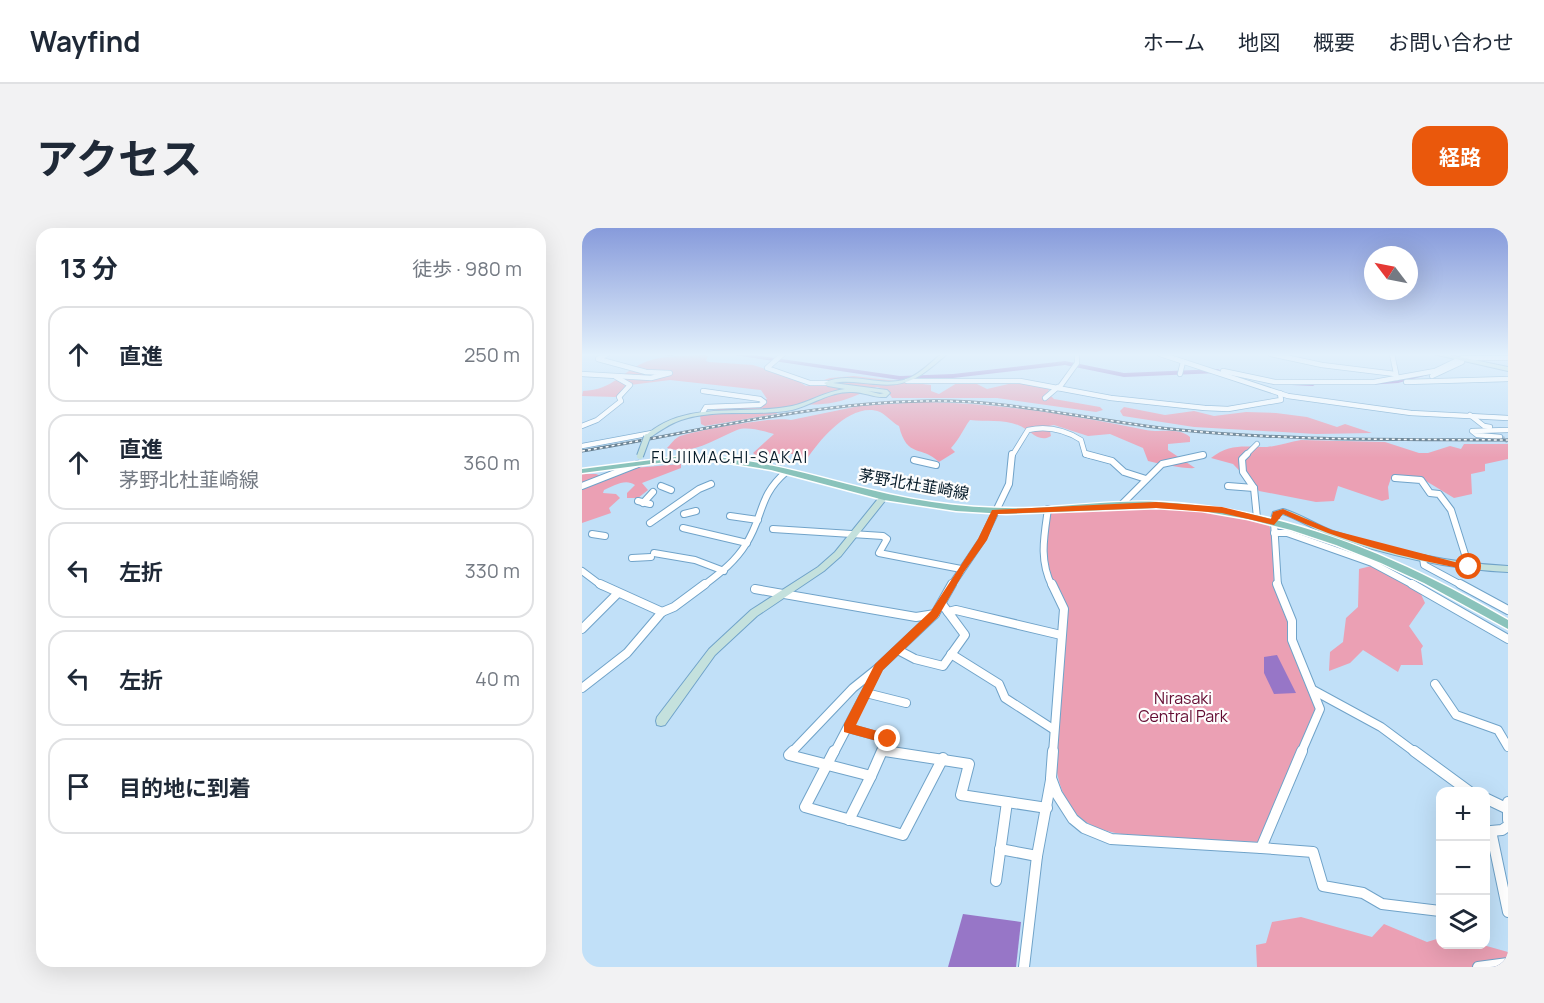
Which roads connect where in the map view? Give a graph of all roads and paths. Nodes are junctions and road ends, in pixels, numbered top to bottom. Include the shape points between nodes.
1 (627, 388) edge
2 (868, 388) edge
3 (1058, 388) edge
4 (1061, 388) edge
5 (1265, 388) edge
6 (703, 391) dead end
7 (1280, 393) junction
8 (1045, 398) dead end
9 (703, 412) junction
10 (1470, 415) junction
11 (1508, 418) edge
12 (582, 426) edge
13 (1508, 429) edge
14 (650, 435) junction
15 (1500, 437) tunnel mouth
16 (1257, 444) dead end
17 (582, 446) edge
18 (1203, 455) dead end
19 (639, 460) junction
20 (914, 460) dead end
21 (936, 465) dead end
22 (582, 471) edge
23 (786, 472) junction
24 (1395, 478) dead end
25 (1146, 479) junction
26 (694, 482) dead end
27 (711, 484) dead end
28 (582, 486) edge
29 (660, 486) dead end
30 (1228, 486) dead end
31 (1254, 488) junction
32 (699, 489) junction
33 (671, 490) dead end
34 (653, 492) dead end
35 (884, 497) junction
36 (644, 503) dead end
37 (1120, 506) junction
38 (1048, 509) junction
39 (696, 511) dead end
40 (995, 512) junction
41 (684, 514) dead end
42 (730, 516) dead end
43 (1257, 518) junction
44 (758, 520) junction
45 (1274, 522) junction
46 (650, 523) dead end
47 (683, 528) dead end
48 (773, 529) dead end
49 (856, 532) junction
50 (1275, 533) junction
51 (592, 534) dead end
52 (605, 536) dead end
53 (747, 543) junction
54 (632, 558) dead end
55 (1423, 558) junction
56 (1469, 567) junction
57 (961, 569) junction
58 (1508, 569) edge
59 (582, 571) edge
60 (724, 571) junction
61 (755, 589) dead end
62 (617, 594) junction
63 (783, 594) junction
64 (942, 604) junction
65 (1508, 610) edge
66 (662, 612) junction
67 (948, 612) junction
68 (935, 614) junction
69 (1508, 624) edge
70 (582, 629) edge
71 (1061, 635) junction
72 (1508, 639) edge
73 (898, 650) junction
74 (951, 654) junction
75 (879, 667) junction
76 (1435, 684) dead end
77 (582, 688) edge
78 (1313, 690) junction
79 (866, 693) junction
80 (906, 703) dead end
81 (661, 721) dead end
82 (848, 728) junction
83 (1053, 729) junction
84 (1508, 747) edge
85 (882, 751) junction
86 (943, 758) junction
87 (828, 766) junction
88 (871, 776) junction
89 (1051, 778) junction
90 (1463, 787) edge
91 (1490, 800) edge
92 (1007, 802) junction
93 (1507, 806) edge
94 (1047, 808) junction
95 (849, 820) junction
96 (1508, 820) edge
97 (1508, 826) edge
98 (1268, 836) junction
99 (1261, 848) junction
100 (1000, 849) junction
101 (1274, 849) junction
102 (1037, 856) junction
103 (996, 881) dead end
104 (1436, 911) edge
105 (1508, 912) edge
106 (1508, 963) edge
107 (1024, 967) edge
108 (1478, 967) edge

1 - 12 street via 619,397 621,401 597,420
2 - 9 street via 887,393 881,396 842,390 794,408
3 - 8 street
4 - 7 street via 1111,398 1222,409 1281,400
5 - 7 street
6 - 9 street via 764,402 706,407
7 - 10 street via 1411,413
9 - 14 street
10 - 11 street
10 - 13 street via 1486,427
13 - 15 street via 1472,431
14 - 17 street
14 - 19 street, bridge
16 - 31 street via 1242,459 1244,472
18 - 25 street via 1162,464
19 - 22 main road, 茅野北杜韮崎線
19 - 23 main road, 茅野北杜韮崎線 via 711,458
19 - 28 street
20 - 21 street
23 - 35 main road, 茅野北杜韮崎線
23 - 44 street via 765,495
24 - 56 street via 1421,480 1430,493 1439,494 1451,510
25 - 37 street
25 - 40 street via 1124,472 1114,462 1085,454 1081,440 1073,435 1036,428 1024,433 1013,450 1009,484
26 - 32 street
27 - 32 street
29 - 33 street
30 - 31 street
31 - 43 street
32 - 46 street
34 - 36 street
35 - 40 main road, 茅野北杜韮崎線
35 - 49 street
37 - 38 main road, 茅野北杜韮崎線
37 - 43 main road, 茅野北杜韮崎線 via 1198,507
38 - 40 main road, 茅野北杜韮崎線
38 - 71 street via 1042,551 1045,571 1064,609
39 - 41 street
40 - 57 street via 982,540
42 - 44 street
43 - 45 main road, 茅野北杜韮崎線
44 - 53 street
45 - 50 street
45 - 55 street via 1279,512 1289,513 1329,532
45 - 69 main road, 茅野北杜韮崎線 via 1396,565
47 - 53 street
48 - 49 street
49 - 57 street via 886,537 879,553
49 - 63 street via 821,569
50 - 72 street via 1287,533 1372,563
50 - 78 street via 1277,584 1292,621 1292,640
51 - 52 street
53 - 60 street
54 - 60 street via 652,555 695,560
55 - 56 street
55 - 65 street via 1424,565
56 - 58 street
57 - 64 street
59 - 62 street
60 - 66 street
61 - 63 street
62 - 66 street
62 - 70 street
63 - 68 street via 916,617
63 - 81 street via 754,613 712,652
64 - 67 street
64 - 68 street
66 - 77 street via 627,653
67 - 71 street via 956,610
67 - 74 street via 965,635
68 - 73 street
71 - 83 street
73 - 74 street via 943,666
73 - 75 street
74 - 83 street via 999,684 1005,698
75 - 79 street
75 - 87 street via 853,688 789,755
76 - 84 street via 1452,712 1498,730
78 - 90 street via 1381,727
78 - 98 street via 1320,709
79 - 80 street
79 - 82 street
82 - 85 street via 888,739
82 - 87 street
83 - 89 street
85 - 86 street
85 - 88 street
86 - 92 street via 969,764 961,795
86 - 95 street via 903,835
87 - 88 street
87 - 95 street via 805,807
88 - 95 street
89 - 94 street
89 - 99 street via 1073,819 1111,839
91 - 93 street
92 - 94 street
92 - 100 street
93 - 96 street
94 - 102 street
97 - 105 street via 1491,831
98 - 99 street
98 - 101 street
99 - 101 street
100 - 102 street
100 - 103 street
101 - 104 street via 1313,852 1323,886 1364,893 1382,904
102 - 107 street
106 - 108 street

